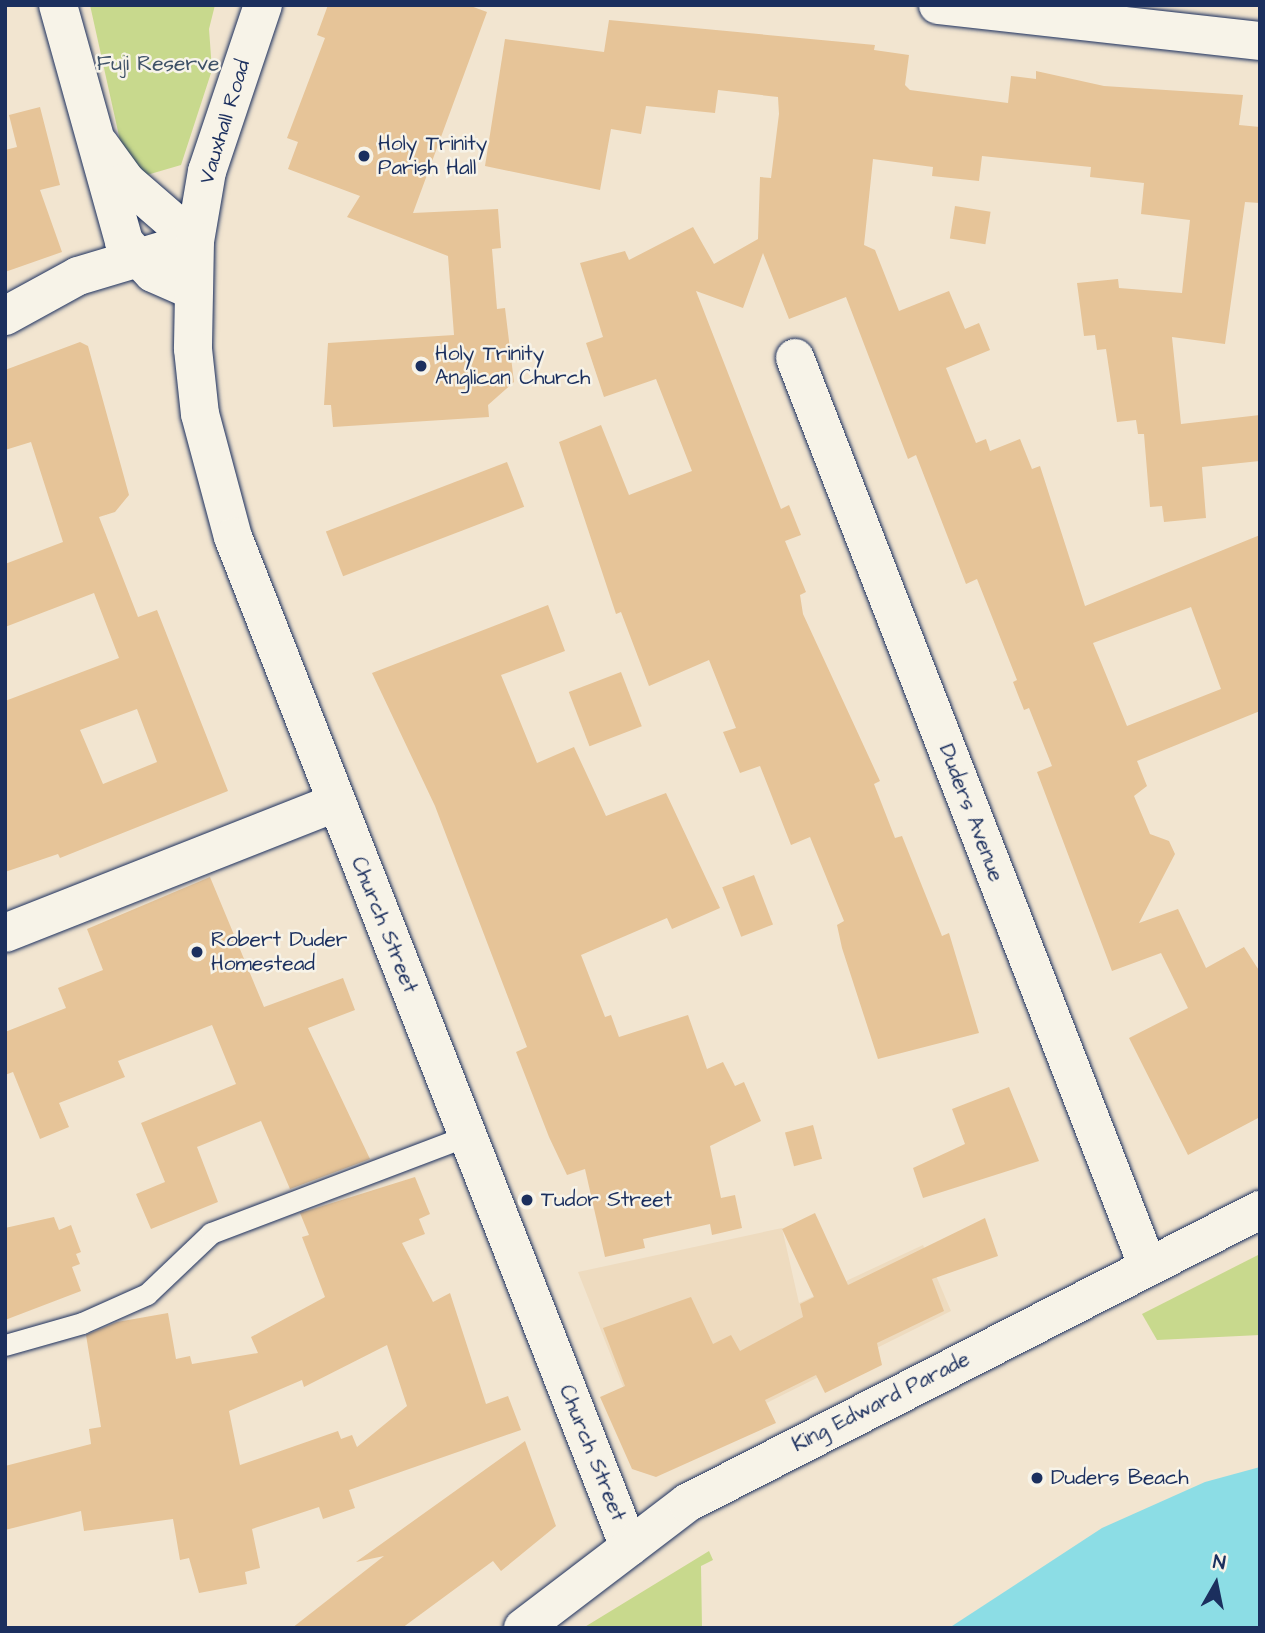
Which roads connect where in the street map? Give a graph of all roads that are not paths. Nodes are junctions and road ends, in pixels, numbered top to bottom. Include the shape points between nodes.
1 (58, 5) edge
2 (263, 5) edge
3 (938, 5) edge
4 (1260, 41) edge
5 (99, 144) junction
6 (195, 240) junction
7 (134, 257) junction
8 (192, 290) junction
9 (5, 316) edge
10 (795, 358) dead end
11 (335, 803) junction
12 (5, 933) edge
13 (467, 1136) junction
14 (1260, 1210) edge
15 (1148, 1267) junction
16 (5, 1345) edge
17 (629, 1546) junction
18 (523, 1628) edge

1 - 5 street
2 - 6 street, Vauxhall Road via 208,172
3 - 4 street
5 - 6 street via 126,181
5 - 7 street via 105,190
6 - 7 street
6 - 8 street, Church Street
7 - 8 street
7 - 9 street via 78,276 41,301
8 - 11 street, Church Street via 195,376 217,481
10 - 15 street, Duders Avenue
11 - 12 street
11 - 13 street, Church Street
13 - 16 lane via 211,1233 147,1294 82,1323
13 - 17 street, Church Street
14 - 15 street, King Edward Parade
15 - 17 street, King Edward Parade via 752,1467
17 - 18 street, King Edward Parade

